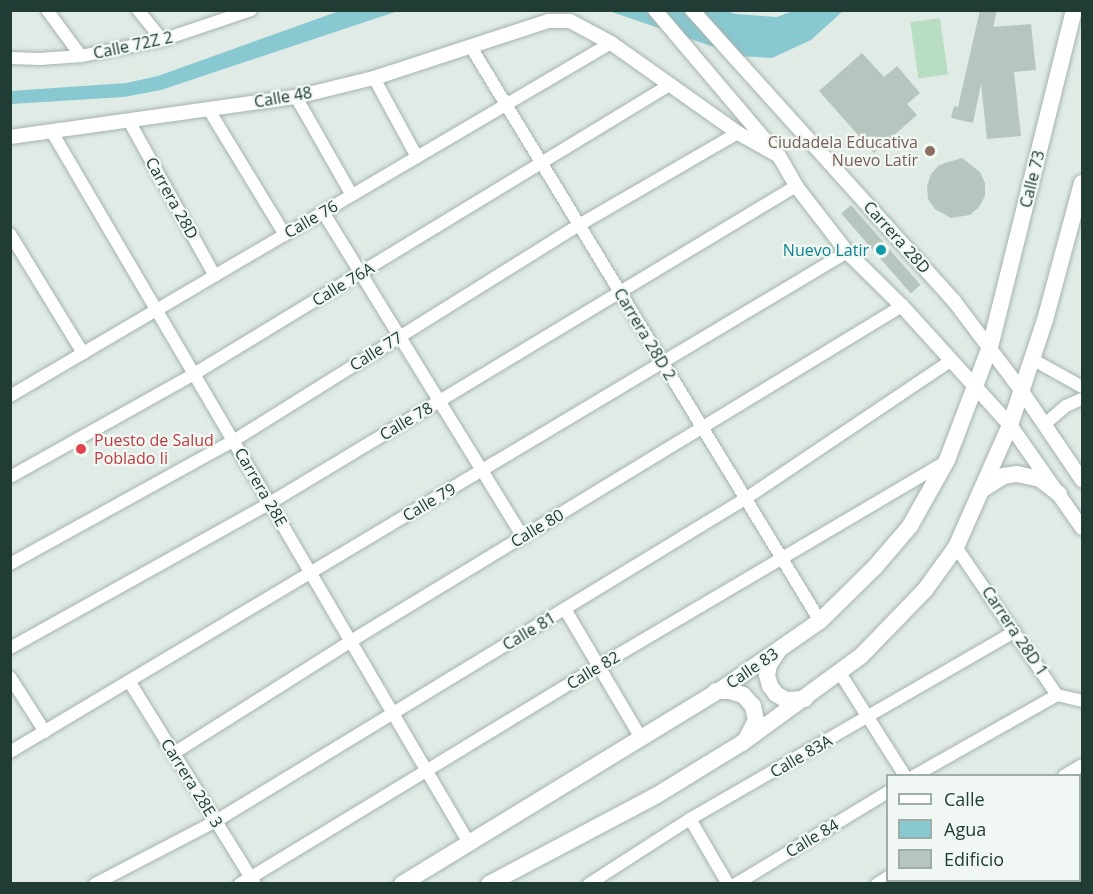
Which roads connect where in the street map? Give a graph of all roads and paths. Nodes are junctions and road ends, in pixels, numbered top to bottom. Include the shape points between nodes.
1 (47, 10) edge
2 (138, 10) edge
3 (251, 10) edge
4 (656, 10) edge
5 (693, 10) edge
6 (1074, 10) edge
7 (232, 13) edge
8 (548, 16) edge
9 (162, 40) junction
10 (611, 43) junction
11 (471, 47) junction
12 (81, 56) junction
13 (10, 58) edge
14 (374, 78) junction
15 (671, 84) junction
16 (296, 97) junction
17 (506, 105) junction
18 (209, 110) junction
19 (129, 121) junction
20 (52, 132) junction
21 (738, 133) junction
22 (10, 137) edge
23 (779, 156) junction
24 (417, 157) junction
25 (542, 165) junction
26 (796, 186) junction
27 (1081, 193) edge
28 (352, 195) junction
29 (323, 212) junction
30 (579, 225) junction
31 (10, 234) edge
32 (285, 235) junction
33 (847, 252) junction
34 (361, 273) junction
35 (215, 276) junction
36 (620, 292) junction
37 (902, 306) junction
38 (156, 310) junction
39 (398, 338) junction
40 (990, 347) junction
41 (83, 353) junction
42 (1032, 359) junction
43 (952, 360) junction
44 (662, 362) junction
45 (194, 374) junction
46 (10, 379) edge
47 (976, 387) junction
48 (1083, 387) edge
49 (1021, 390) junction
50 (14, 394) edge
51 (1083, 399) edge
52 (438, 402) junction
53 (1045, 424) junction
54 (1010, 425) junction
55 (703, 428) junction
56 (233, 441) junction
57 (947, 460) junction
58 (481, 471) junction
59 (10, 477) edge
60 (1083, 480) edge
61 (982, 489) junction
62 (1059, 494) junction
63 (746, 499) junction
64 (270, 503) junction
65 (1083, 528) edge
66 (523, 537) junction
67 (956, 548) junction
68 (783, 560) junction
69 (10, 564) edge
70 (311, 573) junction
71 (565, 609) junction
72 (820, 621) junction
73 (1015, 631) junction
74 (351, 641) junction
75 (10, 648) edge
76 (781, 648) junction
77 (599, 666) junction
78 (840, 673) junction
79 (10, 677) edge
80 (129, 681) junction
81 (716, 691) junction
82 (1057, 695) junction
83 (806, 698) junction
84 (1083, 701) edge
85 (393, 714) junction
86 (868, 718) junction
87 (45, 732) junction
88 (641, 738) junction
89 (742, 743) junction
90 (10, 752) edge
91 (174, 753) junction
92 (1083, 765) edge
93 (426, 771) junction
94 (904, 774) edge
95 (918, 774) edge
96 (1067, 774) edge
97 (886, 793) edge
98 (690, 819) junction
99 (216, 821) junction
100 (469, 843) junction
101 (249, 881) edge
102 (491, 883) edge
103 (95, 884) edge
104 (402, 884) edge
105 (589, 884) edge
106 (728, 884) edge
107 (736, 884) edge

1 - 12 street
2 - 9 street
3 - 7 street, Calle 72Z 2
4 - 23 street
5 - 40 street, Carrera 28D via 954,301
6 - 40 main road, Calle 73
7 - 9 street, Calle 72Z 2
8 - 10 street via 570,21
8 - 11 street, Calle 48
9 - 12 street, Calle 72Z 2
10 - 15 street
10 - 17 street, Calle 76
11 - 14 street, Calle 48
11 - 17 street, Carrera 28D 2
12 - 13 street, Calle 72Z 2
14 - 16 street, Calle 48
14 - 24 street
15 - 21 street
15 - 25 street, Calle 76A
16 - 18 street, Calle 48
16 - 28 street
17 - 24 street, Calle 76
17 - 25 street, Carrera 28D 2
18 - 19 street, Calle 48
18 - 32 street
19 - 20 street, Calle 48
19 - 35 street, Carrera 28D
20 - 22 street, Calle 48
20 - 38 street, Carrera 28E
21 - 23 street
21 - 30 street, Calle 77
23 - 26 street
24 - 28 street, Calle 76
25 - 30 street, Carrera 28D 2
25 - 34 street, Calle 76A
26 - 33 street
26 - 36 street, Calle 78
27 - 42 main road
28 - 29 street, Calle 76
29 - 32 street, Calle 76
29 - 34 street
30 - 36 street, Carrera 28D 2
30 - 39 street, Calle 77
31 - 41 street
32 - 35 street, Calle 76
33 - 37 street
33 - 44 street, Calle 79
34 - 39 street
34 - 45 street, Calle 76A
35 - 38 street, Calle 76
36 - 44 street, Carrera 28D 2
36 - 52 street, Calle 78
37 - 43 street
37 - 55 street, Calle 80
38 - 41 street, Calle 76
38 - 45 street, Carrera 28E
39 - 52 street
39 - 56 street, Calle 77
40 - 47 main road, Calle 83
40 - 49 street, Carrera 28D
41 - 50 street, Calle 76
42 - 48 street
42 - 49 main road
43 - 47 street
43 - 63 street, Calle 81
44 - 55 street, Carrera 28D 2
44 - 58 street, Calle 79
45 - 56 street, Carrera 28E
45 - 59 street, Calle 76A
46 - 50 street
47 - 54 street
47 - 57 main road, Calle 83
49 - 53 street, Carrera 28D
49 - 54 main road
51 - 53 street via 1066,406
52 - 58 street
52 - 64 street, Calle 78
53 - 60 street, Carrera 28D
54 - 61 main road
54 - 62 street
55 - 63 street, Carrera 28D 2
55 - 66 street, Calle 80
56 - 64 street, Carrera 28E
56 - 69 street, Calle 77
57 - 68 street, Calle 82
57 - 72 main road, Calle 83 via 900,540
58 - 66 street
58 - 70 street, Calle 79
61 - 62 main road via 1004,476 1017,474 1040,479
61 - 67 main road
62 - 65 street
63 - 68 street, Carrera 28D 2
63 - 71 street, Calle 81
64 - 70 street, Carrera 28E
64 - 75 street, Calle 78
66 - 74 street, Calle 80
67 - 73 street, Carrera 28D 1
67 - 78 main road via 907,612
68 - 72 street, Carrera 28D 2
68 - 77 street, Calle 82
70 - 74 street, Carrera 28E
70 - 80 street, Calle 79
71 - 77 street
71 - 85 street, Calle 81
72 - 76 main road, Calle 83
73 - 82 street, Carrera 28D 1
73 - 86 street, Calle 83A
74 - 85 street, Carrera 28E
74 - 91 street, Calle 80
76 - 81 main road, Calle 83
76 - 83 main road via 769,665 770,686 786,700
77 - 88 street
77 - 93 street, Calle 82
78 - 83 main road
78 - 86 street
79 - 87 street
80 - 87 street, Calle 79
80 - 91 street, Carrera 28E 3
81 - 88 main road, Calle 83
81 - 89 main road via 743,695 753,706 756,720
82 - 84 street, Carrera 28D 1
82 - 95 street
83 - 89 main road
85 - 93 street, Carrera 28E
85 - 99 street, Calle 81
86 - 94 street
86 - 98 street, Calle 83A
87 - 90 street, Calle 79
88 - 100 main road, Calle 83
89 - 102 main road via 657,795
91 - 99 street, Carrera 28E 3
92 - 96 street
93 - 100 street, Carrera 28E
93 - 101 street, Calle 82
97 - 107 street, Calle 84
98 - 105 street, Calle 83A
98 - 106 street
99 - 101 street, Carrera 28E 3
99 - 103 street, Calle 81
100 - 104 main road, Calle 83

